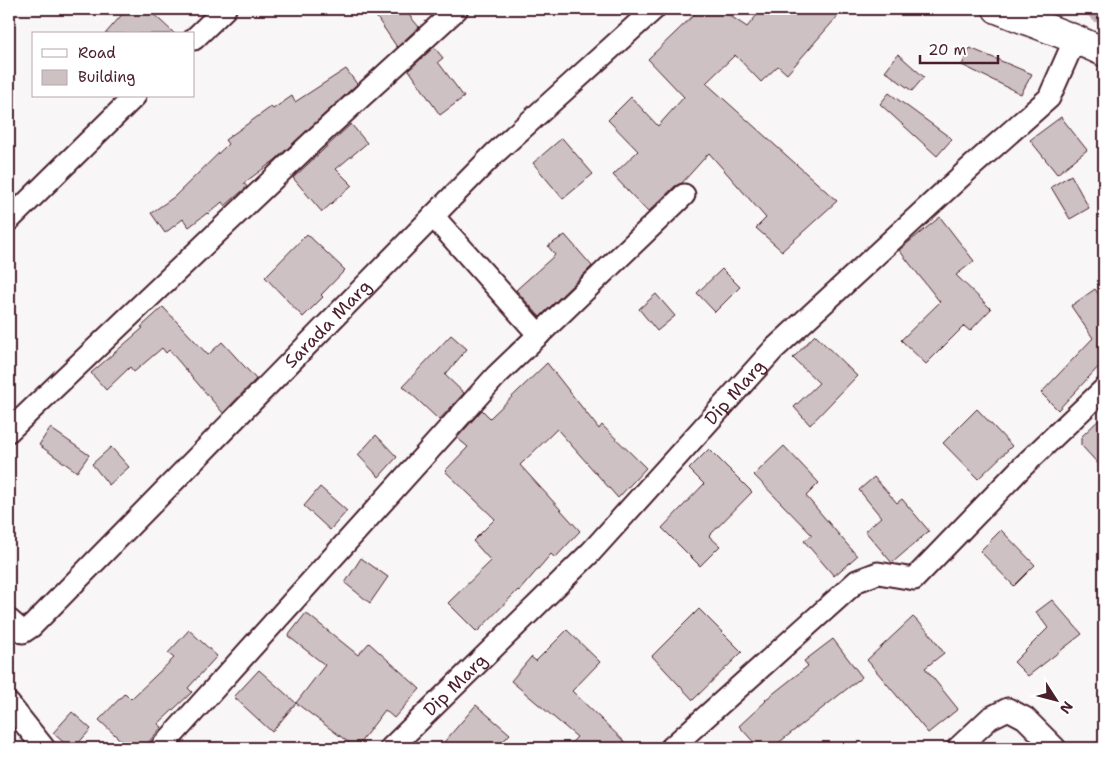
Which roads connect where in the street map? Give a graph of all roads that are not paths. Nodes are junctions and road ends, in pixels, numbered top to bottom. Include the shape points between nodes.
1 (225, 9) edge
2 (457, 9) edge
3 (654, 9) edge
4 (997, 9) edge
5 (195, 38) edge
6 (1075, 39) junction
7 (1104, 52) edge
8 (133, 98) edge
9 (684, 195) dead end
10 (433, 216) junction
11 (9, 220) edge
12 (539, 335) junction
13 (1104, 389) edge
14 (9, 431) edge
15 (9, 620) edge
16 (9, 704) edge
17 (44, 748) edge
18 (161, 748) edge
19 (391, 748) edge
20 (671, 748) edge
21 (958, 748) edge
22 (1055, 748) edge

1 - 5 street
2 - 14 street via 312,142
3 - 10 street, Sarada Marg via 494,154
4 - 6 main road
6 - 7 main road
6 - 19 street, Dip Marg via 1049,98 774,349 591,552
8 - 11 street
9 - 12 street
10 - 12 street
10 - 15 street, Sarada Marg via 32,626 23,632
12 - 18 street via 496,376
13 - 20 street via 1020,468 914,579 878,573 857,581
16 - 17 street
21 - 22 street via 990,718 1008,709 1025,718

